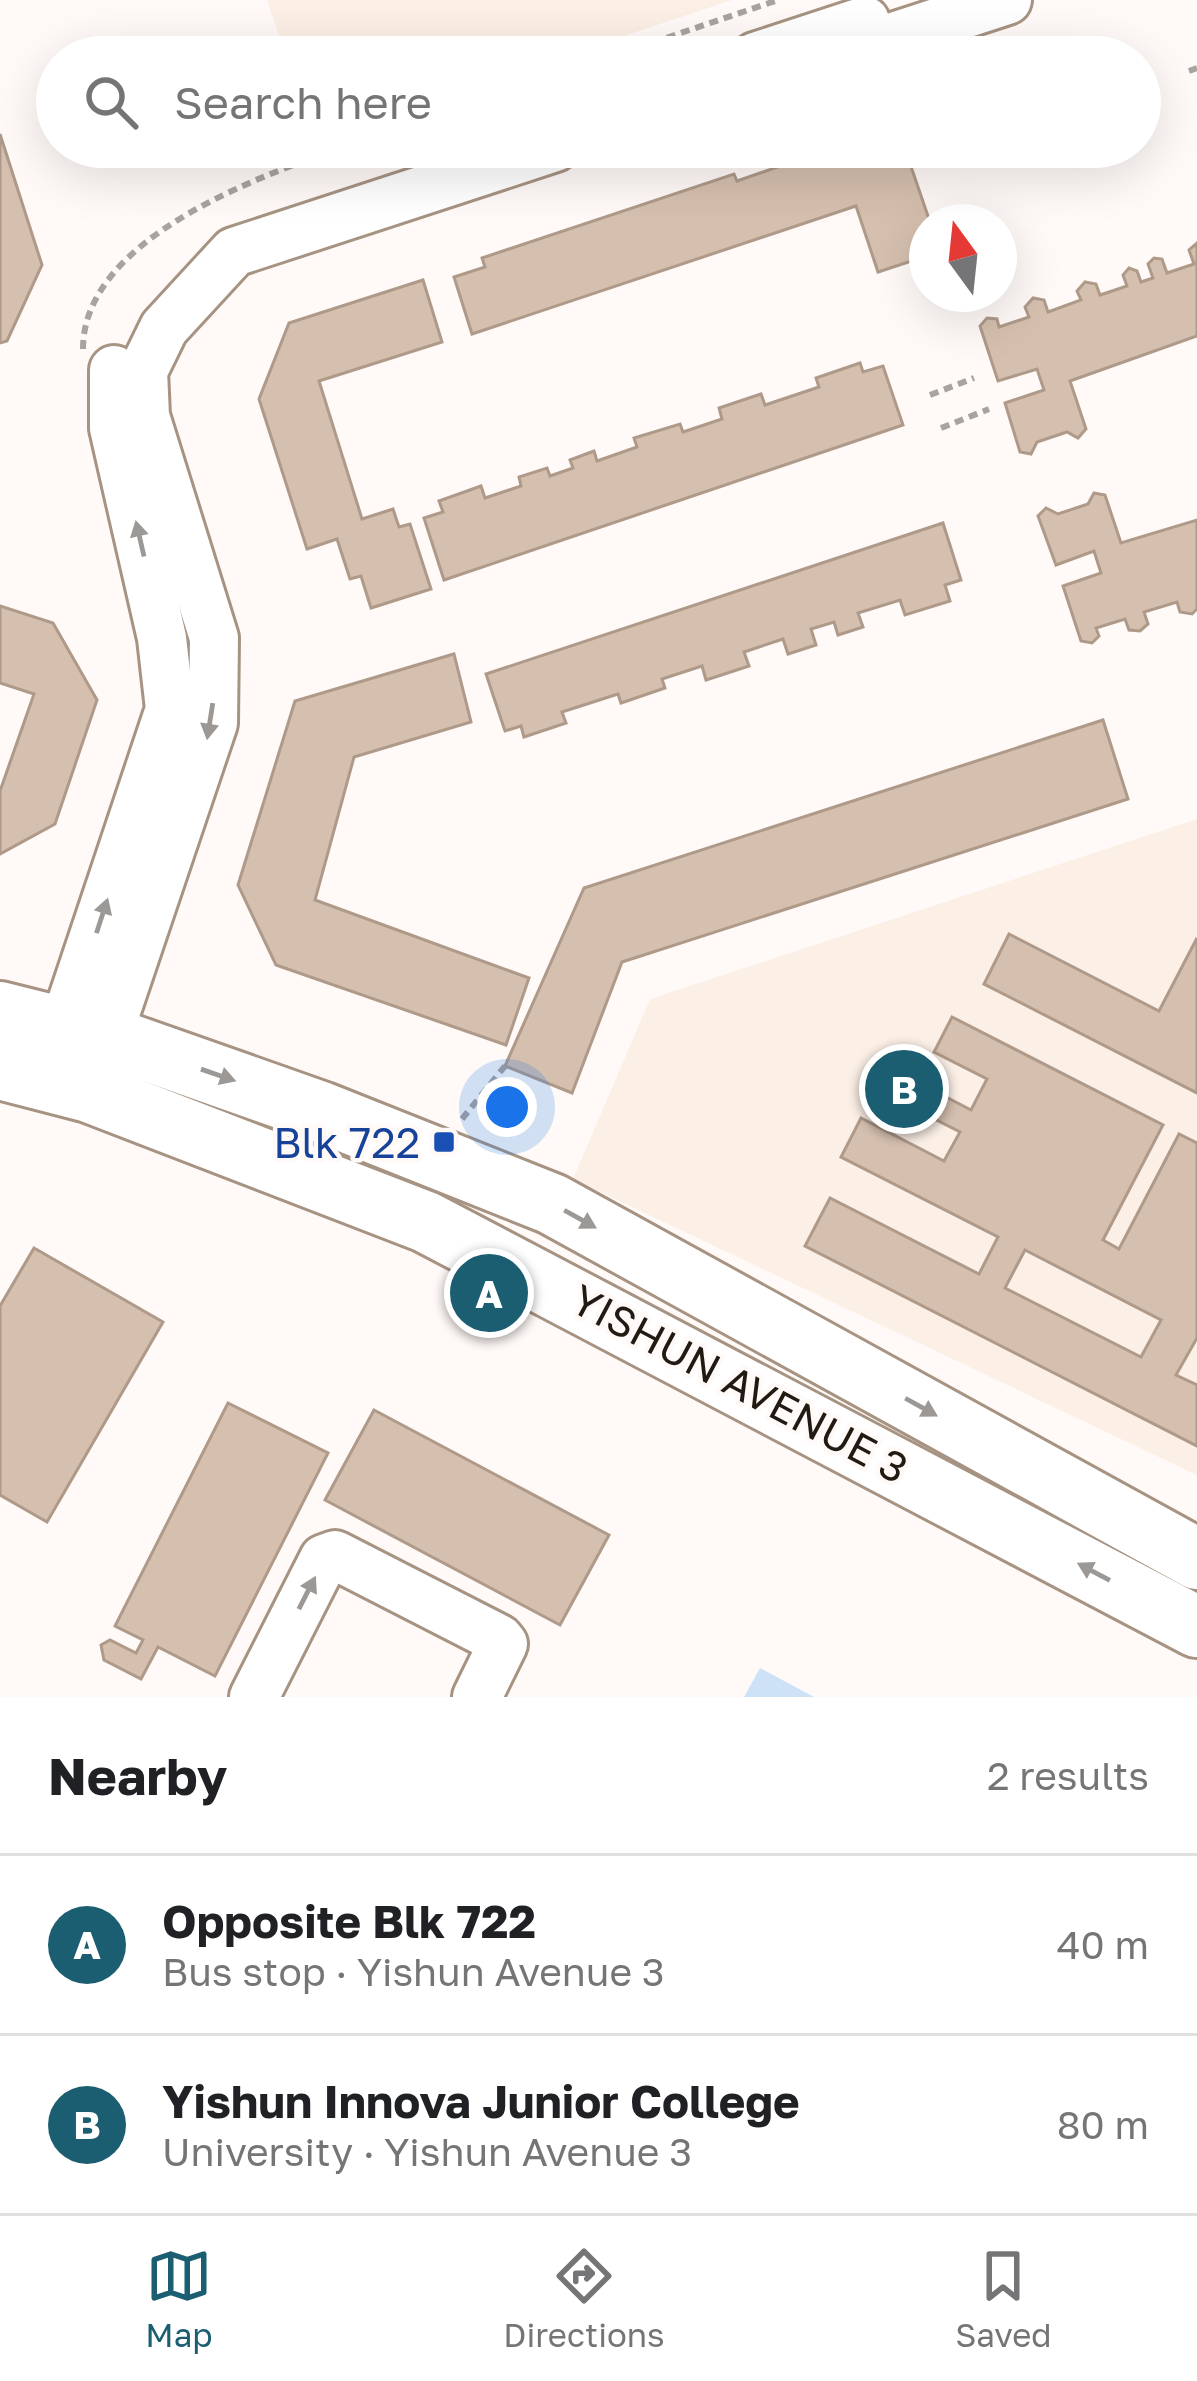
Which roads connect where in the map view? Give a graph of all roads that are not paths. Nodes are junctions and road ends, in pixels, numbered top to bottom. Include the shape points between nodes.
1 (1007, 0) edge
2 (904, 16) edge
3 (831, 36) edge
4 (869, 36) edge
5 (426, 168) edge
6 (491, 168) edge
7 (214, 638) junction
8 (165, 652) junction
9 (0, 1012) edge
10 (61, 1060) edge
11 (1197, 1559) edge
12 (1197, 1627) edge
13 (254, 1697) edge
14 (478, 1697) edge

1 - 2 street
2 - 3 street
2 - 4 street
8 -> 5 street via 115,428 114,369 129,331 164,280 204,246
6 - 7 street via 234,252 164,328 143,371 145,416
7 - 8 street
7 -> 10 street via 213,724
10 -> 8 street via 170,709
9 - 10 main road, YISHUN AVENUE 3
10 -> 11 main road, YISHUN AVENUE 3 via 321,1112 552,1204
12 -> 10 main road, YISHUN AVENUE 3 via 447,1232
13 -> 14 street via 324,1559 335,1555 499,1639

